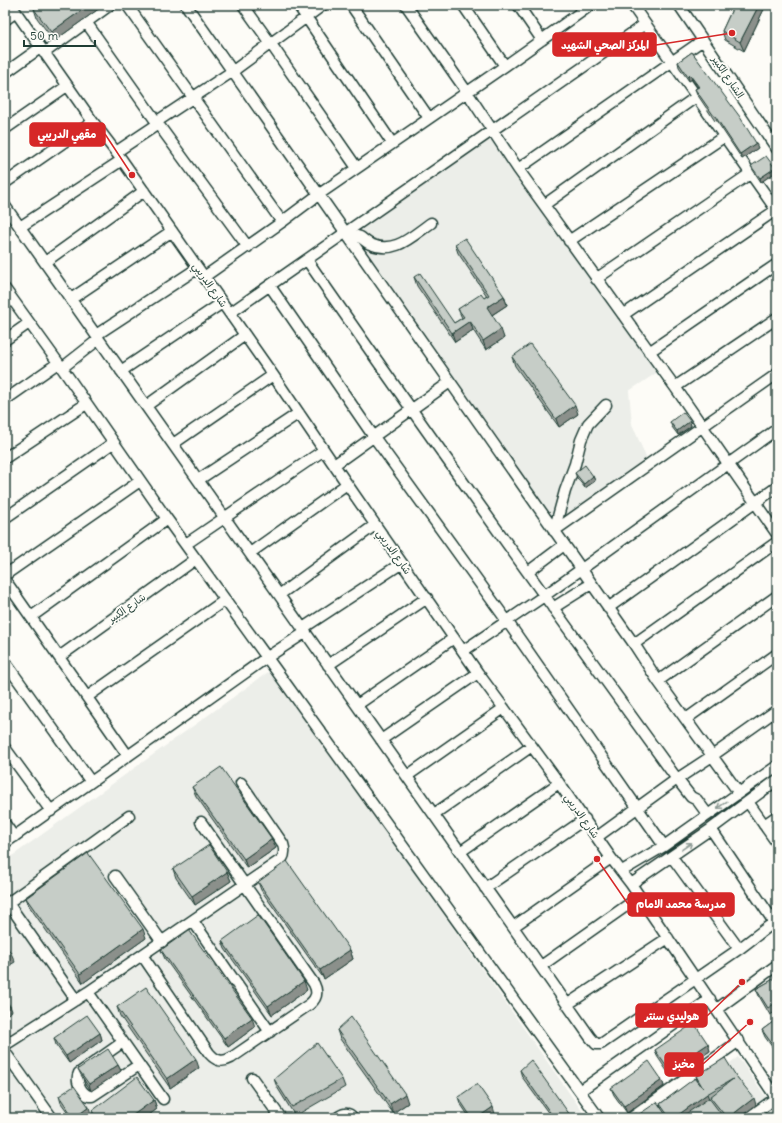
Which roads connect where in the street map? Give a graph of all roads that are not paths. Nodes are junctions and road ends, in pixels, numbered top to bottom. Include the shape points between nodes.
1 (110, 5) edge
2 (127, 5) edge
3 (186, 5) edge
4 (243, 5) edge
5 (298, 5) edge
6 (323, 5) edge
7 (350, 5) edge
8 (406, 5) edge
9 (463, 5) edge
10 (518, 5) edge
11 (591, 5) edge
12 (632, 5) edge
13 (679, 5) edge
14 (13, 9) edge
15 (577, 9) edge
16 (306, 16) junction
17 (5, 20) edge
18 (86, 22) junction
19 (645, 24) junction
20 (542, 40) junction
21 (703, 40) junction
22 (271, 44) junction
23 (42, 50) junction
24 (672, 63) junction
25 (505, 66) junction
26 (232, 71) junction
27 (5, 72) edge
28 (67, 86) junction
29 (467, 92) junction
30 (192, 97) junction
31 (696, 97) junction
32 (429, 118) junction
33 (93, 122) junction
34 (157, 123) junction
35 (5, 129) edge
36 (491, 130) junction
37 (725, 136) junction
38 (392, 143) junction
39 (777, 149) edge
40 (116, 152) junction
41 (122, 160) junction
42 (357, 168) junction
43 (518, 169) junction
44 (751, 173) junction
45 (5, 183) edge
46 (144, 191) junction
47 (318, 195) junction
48 (544, 205) junction
49 (5, 206) edge
50 (776, 210) edge
51 (282, 222) junction
52 (430, 223) dead end
53 (20, 227) junction
54 (172, 231) junction
55 (345, 232) junction
56 (569, 240) junction
57 (248, 247) junction
58 (307, 260) junction
59 (44, 262) junction
60 (777, 264) edge
61 (198, 268) junction
62 (204, 277) junction
63 (596, 280) junction
64 (270, 286) junction
65 (5, 289) edge
66 (71, 299) junction
67 (222, 303) junction
68 (230, 313) junction
69 (623, 315) junction
70 (777, 318) edge
71 (29, 324) junction
72 (245, 335) junction
73 (97, 337) junction
74 (5, 340) edge
75 (649, 352) junction
76 (60, 365) junction
77 (121, 371) junction
78 (777, 374) edge
79 (273, 375) junction
80 (450, 382) junction
81 (675, 387) junction
82 (5, 400) edge
83 (86, 404) junction
84 (606, 405) dead end
85 (146, 406) junction
86 (410, 410) junction
87 (299, 413) junction
88 (702, 427) junction
89 (777, 428) edge
90 (374, 437) junction
91 (113, 443) junction
92 (173, 444) junction
93 (324, 450) junction
94 (5, 458) edge
95 (728, 464) junction
96 (334, 465) junction
97 (198, 480) junction
98 (140, 481) junction
99 (347, 484) junction
100 (777, 487) edge
101 (754, 503) junction
102 (224, 517) junction
103 (5, 518) edge
104 (167, 519) junction
105 (375, 525) junction
106 (554, 530) junction
107 (777, 534) edge
108 (777, 542) edge
109 (186, 544) junction
110 (564, 545) junction
111 (250, 553) junction
112 (196, 559) junction
113 (402, 563) junction
114 (580, 569) junction
115 (528, 572) junction
116 (5, 575) edge
117 (5, 580) edge
118 (591, 584) junction
119 (279, 595) junction
120 (544, 596) junction
121 (777, 596) edge
122 (427, 598) junction
123 (225, 600) junction
124 (553, 608) junction
125 (608, 608) junction
126 (31, 617) junction
127 (507, 621) junction
128 (304, 630) junction
129 (454, 638) junction
130 (634, 644) junction
131 (463, 651) junction
132 (777, 654) edge
133 (59, 656) junction
134 (266, 658) junction
135 (5, 662) edge
136 (328, 665) junction
137 (478, 673) junction
138 (658, 681) junction
139 (87, 697) junction
140 (357, 705) junction
141 (504, 708) junction
142 (777, 710) edge
143 (686, 719) junction
144 (381, 740) junction
145 (532, 746) junction
146 (5, 748) edge
147 (128, 756) junction
148 (712, 756) junction
149 (777, 766) edge
150 (406, 776) junction
151 (677, 779) junction
152 (777, 780) edge
153 (91, 782) junction
154 (241, 782) dead end
155 (559, 783) junction
156 (739, 792) junction
157 (748, 802) junction
158 (638, 808) junction
159 (50, 811) junction
160 (434, 814) junction
161 (708, 815) junction
162 (129, 816) dead end
163 (777, 816) edge
164 (584, 819) junction
165 (201, 822) dead end
166 (5, 824) edge
167 (764, 825) junction
168 (711, 829) junction
169 (14, 837) junction
170 (597, 837) junction
171 (5, 843) edge
172 (777, 843) edge
173 (664, 846) junction
174 (460, 852) junction
175 (672, 856) junction
176 (611, 858) junction
177 (622, 871) junction
178 (115, 876) dead end
179 (631, 884) junction
180 (246, 885) junction
181 (486, 888) junction
182 (639, 897) junction
183 (6, 904) edge
184 (193, 921) junction
185 (775, 921) edge
186 (513, 927) junction
187 (668, 938) junction
188 (162, 942) junction
189 (739, 949) junction
190 (142, 956) junction
191 (777, 965) edge
192 (541, 966) junction
193 (696, 979) junction
194 (88, 992) junction
195 (710, 999) junction
196 (76, 1000) junction
197 (568, 1004) junction
198 (717, 1009) junction
199 (270, 1032) junction
200 (739, 1041) junction
201 (124, 1042) junction
202 (5, 1045) edge
203 (5, 1052) edge
204 (139, 1065) junction
205 (252, 1078) dead end
206 (580, 1091) junction
207 (777, 1098) edge
208 (163, 1099) dead end
209 (52, 1118) edge
210 (281, 1118) edge
211 (337, 1118) edge
212 (353, 1118) edge
213 (599, 1118) edge
214 (631, 1118) edge
215 (748, 1118) edge

1 - 18 street
2 - 30 street
3 - 26 street
4 - 22 street
5 - 16 street
6 - 16 street
7 - 32 street
8 - 29 street
9 - 25 street
10 - 20 street
11 - 15 street
12 - 19 street
13 - 21 street, الشارع الكبير
14 - 17 street
14 - 23 street, شارع الدريبي
15 - 20 street
16 - 22 street
16 - 38 street
18 - 23 street
18 - 34 street
19 - 24 street
19 - 36 street
20 - 25 street
21 - 24 street
21 - 39 street, الشارع الكبير
22 - 26 street
22 - 42 street
23 - 27 street
23 - 28 street, شارع الدريبي
24 - 31 street
24 - 43 street
25 - 29 street
26 - 30 street
26 - 47 street
28 - 33 street, شارع الدريبي
28 - 35 street
29 - 32 street
29 - 36 street
30 - 34 street
30 - 51 street
31 - 37 street
31 - 48 street
32 - 38 street
33 - 40 street, شارع الدريبي
33 - 45 street
34 - 40 street
34 - 57 street
36 - 43 street
36 - 55 street
37 - 44 street
37 - 56 street
38 - 42 street
40 - 41 street, شارع الدريبي
41 - 46 street, شارع الدريبي
41 - 53 street
42 - 47 street
43 - 48 street
44 - 50 street
44 - 63 street
46 - 54 street, شارع الدريبي
46 - 59 street
47 - 51 street
47 - 55 street
48 - 56 street
49 - 53 street
50 - 69 street
51 - 57 street
52 - 55 street via 403,243 382,248
53 - 59 street
54 - 61 street, شارع الدريبي
54 - 66 street
55 - 58 street
55 - 80 street
56 - 63 street
57 - 62 street
58 - 64 street
58 - 86 street
59 - 66 street
60 - 75 street
61 - 62 street, شارع الدريبي
61 - 73 street
62 - 67 street, شارع الدريبي
63 - 69 street
64 - 68 street
64 - 90 street
65 - 71 street
66 - 73 street
67 - 68 street, شارع الدريبي
67 - 77 street
68 - 72 street, شارع الدريبي
69 - 75 street
70 - 81 street
71 - 74 street
71 - 76 street
72 - 79 street, شارع الدريبي
72 - 85 street
73 - 76 street
73 - 77 street
75 - 81 street
76 - 82 street
76 - 83 street
77 - 85 street
78 - 88 street
79 - 87 street, شارع الدريبي
79 - 92 street
80 - 86 street
80 - 106 street
81 - 88 street
83 - 91 street
83 - 94 street
84 - 106 street via 588,424 581,440
85 - 92 street
86 - 90 street
86 - 115 street
87 - 93 street, شارع الدريبي
87 - 97 street
88 - 95 street
88 - 106 street
89 - 95 street
90 - 96 street
90 - 127 street
91 - 98 street
91 - 103 street
92 - 97 street
93 - 96 street, شارع الدريبي
93 - 102 street
95 - 101 street
95 - 114 street
96 - 99 street, شارع الدريبي
97 - 102 street
98 - 104 street
98 - 116 street
99 - 105 street, شارع الدريبي
99 - 111 street
100 - 101 street
101 - 107 street
101 - 125 street
102 - 109 street
102 - 111 street
104 - 109 street
104 - 126 street
105 - 113 street, شارع الدريبي
105 - 119 street
106 - 110 street
108 - 130 street
109 - 112 street
110 - 114 street
110 - 115 street
111 - 119 street
112 - 123 street
112 - 133 street, شارع الكبير
113 - 122 street, شارع الدريبي
113 - 128 street
114 - 118 street
114 - 120 street
115 - 120 street
117 - 126 street
118 - 124 street
118 - 125 street
119 - 128 street
120 - 124 street
120 - 127 street
121 - 138 street
122 - 129 street, شارع الدريبي
122 - 136 street
123 - 134 street
123 - 139 street
124 - 151 street
125 - 130 street
126 - 133 street
127 - 131 street
127 - 158 street
128 - 134 street
128 - 136 street
129 - 131 street, شارع الدريبي
129 - 140 street
130 - 138 street
131 - 137 street, شارع الدريبي
132 - 143 street
133 - 139 street
134 - 147 street
134 - 206 street
135 - 153 street
136 - 140 street
137 - 141 street, شارع الدريبي
137 - 144 street
138 - 143 street
139 - 147 street
140 - 144 street
141 - 145 street, شارع الدريبي
141 - 150 street
142 - 148 street
143 - 148 street
144 - 150 street
145 - 155 street, شارع الدريبي
145 - 160 street
146 - 159 street
147 - 153 street
148 - 151 street
148 - 156 street
149 - 156 street
150 - 160 street
151 - 158 street
151 - 161 street
152 - 157 street
153 - 159 street
154 - 180 street via 285,849 282,859
155 - 164 street, شارع الدريبي
155 - 174 street
156 -> 161 street
157 - 167 street
157 - 168 street
158 - 170 street
158 - 173 street
159 - 169 street
160 - 174 street
161 - 173 street
162 - 183 street
163 - 167 street
164 - 170 street, شارع الدريبي
164 - 181 street
165 - 180 street
166 - 169 street
167 - 172 street
175 -> 168 street
168 - 185 street
169 - 171 street
170 - 176 street, شارع الدريبي
173 - 177 street
174 - 181 street
175 - 179 street
175 - 189 street
176 - 177 street, شارع الدريبي
176 - 186 street
177 - 179 street, شارع الدريبي
178 - 188 street
179 - 182 street, شارع الدريبي
180 - 184 street
180 - 199 street via 316,989 317,995 314,1000
181 - 186 street
182 - 187 street, شارع الدريبي
182 - 192 street
183 - 196 street
184 - 188 street
184 - 199 street
185 - 189 street
186 - 192 street
187 - 193 street, شارع الدريبي
187 - 197 street
188 - 190 street
189 - 193 street
190 - 194 street
190 - 199 street via 213,1058 225,1061
191 - 198 street
192 - 197 street
193 - 195 street, شارع الدريبي
193 - 197 street via 601,1044 596,1044 590,1037
194 - 196 street
194 - 201 street
195 - 198 street, شارع الدريبي
195 - 206 street
196 - 202 street
198 - 200 street, شارع الدريبي
200 - 207 street, شارع الدريبي
200 - 214 street
201 - 204 street
201 - 204 street via 79,1073 77,1081 84,1093 89,1096 95,1095
203 - 209 street
204 - 208 street
205 - 210 street
206 - 213 street
207 - 215 street
211 - 212 street via 346,1113

